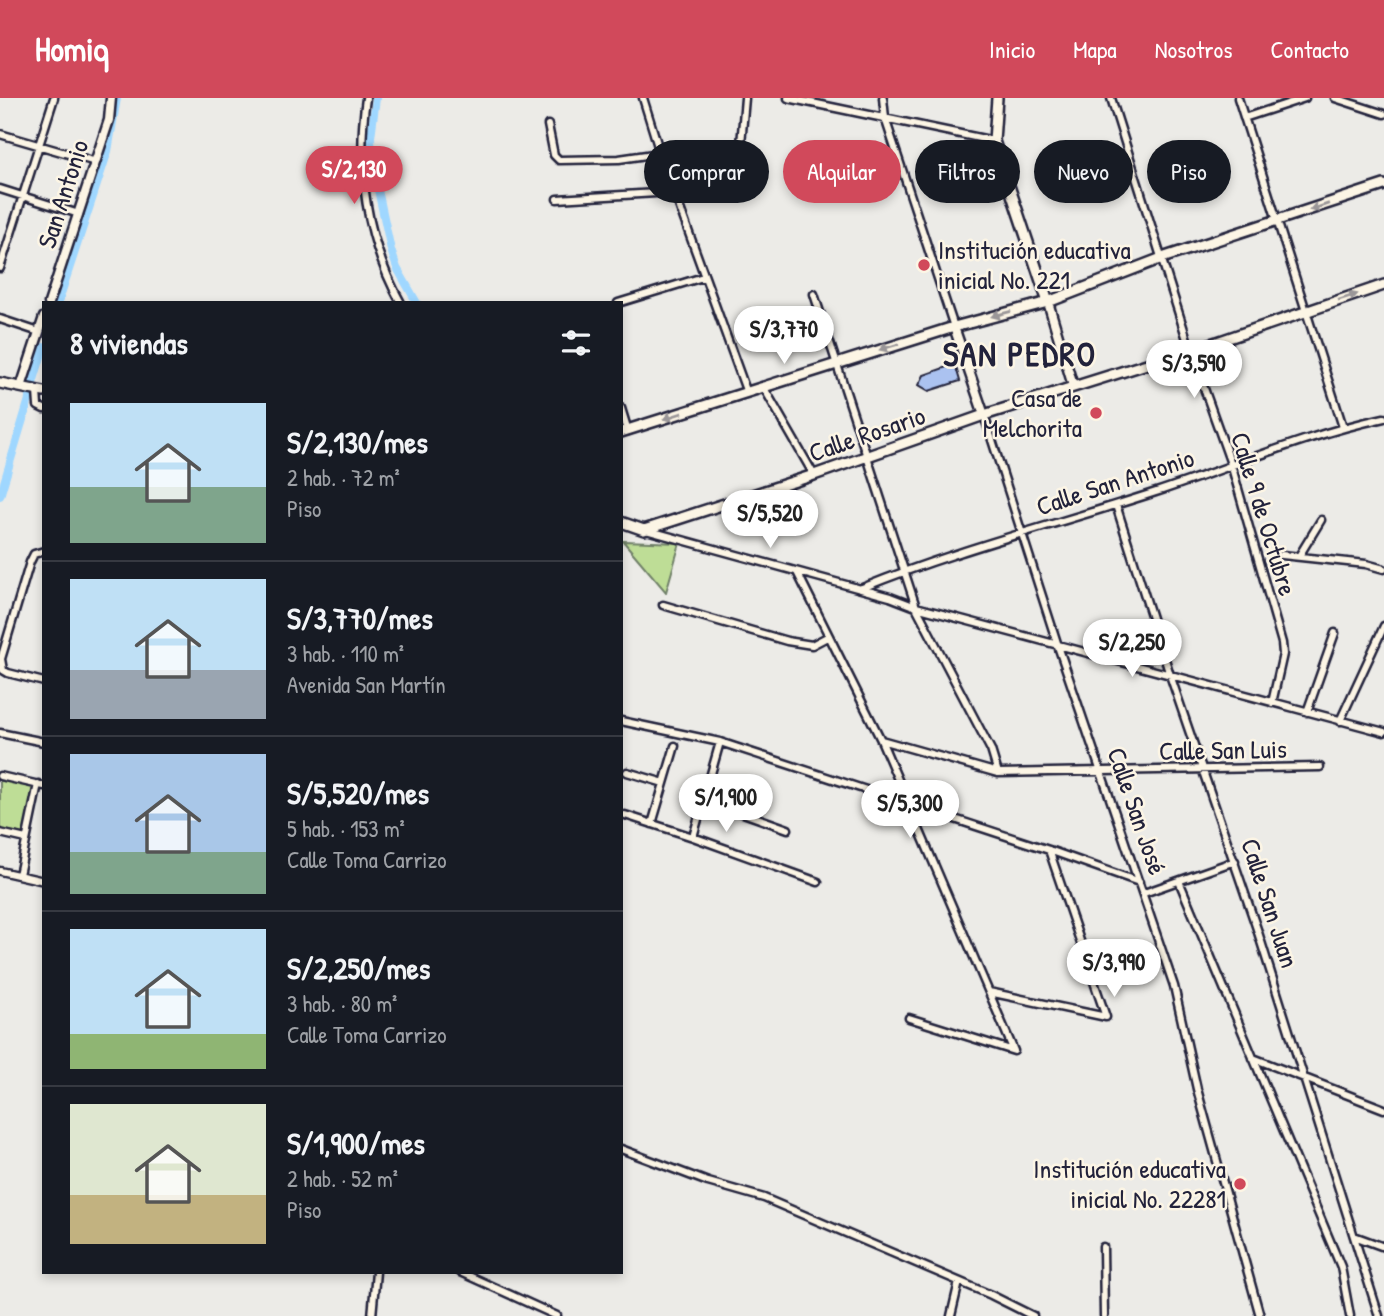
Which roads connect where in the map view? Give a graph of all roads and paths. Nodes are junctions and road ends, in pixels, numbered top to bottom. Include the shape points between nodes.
1 (54, 98) edge
2 (111, 98) edge
3 (366, 98) edge
4 (643, 98) edge
5 (745, 98) edge
6 (788, 98) edge
7 (883, 98) edge
8 (997, 98) edge
9 (1111, 98) edge
10 (1238, 98) edge
11 (1305, 98) edge
12 (1335, 98) edge
13 (1384, 114) edge
14 (885, 118) junction
15 (1244, 118) junction
16 (548, 125) dead end
17 (0, 134) edge
18 (656, 140) edge
19 (741, 140) edge
20 (988, 140) edge
21 (993, 140) edge
22 (39, 146) junction
23 (644, 155) edge
24 (96, 162) junction
25 (1384, 185) edge
26 (0, 189) edge
27 (644, 194) edge
28 (24, 196) junction
29 (557, 199) dead end
30 (677, 203) edge
31 (1014, 203) edge
32 (79, 214) junction
33 (1278, 221) junction
34 (3, 246) edge
35 (1162, 258) junction
36 (0, 268) edge
37 (703, 277) junction
38 (1384, 285) edge
39 (814, 294) dead end
40 (50, 301) edge
41 (400, 301) edge
42 (623, 301) edge
43 (1048, 302) junction
44 (1307, 310) junction
45 (0, 319) edge
46 (42, 323) edge
47 (954, 327) junction
48 (39, 332) junction
49 (1190, 349) junction
50 (835, 364) junction
51 (0, 383) edge
52 (1073, 386) junction
53 (21, 387) junction
54 (764, 388) junction
55 (40, 391) edge
56 (747, 393) junction
57 (42, 408) edge
58 (984, 415) junction
59 (1384, 418) edge
60 (1343, 427) junction
61 (624, 431) edge
62 (867, 456) junction
63 (1231, 464) junction
64 (814, 475) junction
65 (1116, 505) junction
66 (1321, 520) dead end
67 (623, 523) edge
68 (644, 530) junction
69 (1021, 533) junction
70 (42, 551) edge
71 (1282, 555) dead end
72 (1300, 556) junction
73 (1384, 569) edge
74 (904, 571) junction
75 (797, 572) junction
76 (860, 589) junction
77 (663, 605) dead end
78 (916, 607) junction
79 (1384, 626) edge
80 (1335, 633) dead end
81 (829, 636) junction
82 (1058, 646) junction
83 (1170, 675) junction
84 (42, 682) edge
85 (1272, 703) junction
86 (1307, 712) junction
87 (623, 721) edge
88 (1339, 721) junction
89 (1384, 732) edge
90 (0, 733) edge
91 (881, 740) junction
92 (42, 742) edge
93 (720, 742) junction
94 (675, 746) dead end
95 (1320, 767) dead end
96 (1201, 770) junction
97 (627, 772) dead end
98 (1101, 772) junction
99 (998, 773) junction
100 (0, 776) edge
101 (664, 783) junction
102 (41, 785) edge
103 (704, 799) junction
104 (910, 804) junction
105 (625, 816) dead end
106 (652, 824) junction
107 (788, 829) dead end
108 (0, 832) edge
109 (693, 836) junction
110 (26, 839) junction
111 (1049, 850) junction
112 (1235, 861) junction
113 (0, 871) edge
114 (19, 875) junction
115 (42, 881) edge
116 (1179, 881) junction
117 (818, 882) dead end
118 (1139, 883) junction
119 (1144, 893) junction
120 (989, 992) junction
121 (909, 1018) dead end
122 (1253, 1058) junction
123 (1304, 1076) junction
124 (1384, 1109) edge
125 (623, 1150) edge
126 (1354, 1236) junction
127 (1103, 1247) dead end
128 (1384, 1247) edge
129 (376, 1274) edge
130 (464, 1274) edge
131 (959, 1282) junction
132 (1380, 1314) edge
133 (372, 1316) edge
134 (557, 1316) edge
135 (951, 1316) edge
136 (1033, 1316) edge
137 (1104, 1316) edge
138 (1260, 1316) edge
139 (1350, 1316) edge

1 - 22 street
2 - 24 street, San Antonio
3 - 41 street via 360,163 373,237
4 - 18 street
5 - 19 street
6 - 14 street
7 - 14 street
8 - 21 main road
9 - 35 street, Calle 9 de Octubre
10 - 15 street
11 - 15 street
12 - 13 street
14 - 20 street
14 - 47 street
15 - 33 street
16 - 23 street via 559,160
17 - 22 street
22 - 24 street
22 - 28 street
24 - 32 street, San Antonio
25 -> 33 main road
26 - 28 street
27 - 29 street
28 - 32 street
28 - 34 street
30 - 37 street
31 - 43 main road
32 - 40 street, San Antonio
33 - 35 main road
33 - 44 street
34 - 36 street
35 - 43 main road
35 - 49 street, Calle 9 de Octubre
37 - 42 street
37 - 56 street
44 -> 38 main road, Calle Rosario
39 - 50 street
43 -> 47 main road
43 - 52 street
44 - 49 main road, Calle Rosario
44 - 60 street
45 - 48 street
46 - 48 street
47 -> 50 main road
47 - 58 street, Calle San José
48 - 53 street
49 - 52 main road, Calle Rosario
49 - 63 street, Calle 9 de Octubre
50 - 54 main road
50 - 62 street
51 - 53 main road
52 - 58 main road, Calle Rosario
53 - 55 main road
54 - 56 main road
54 - 64 street
55 - 57 street via 38,406
56 -> 61 main road
58 - 62 main road, Calle Rosario
58 - 69 street, Calle San José
59 - 60 street, Calle San Antonio
60 - 63 street, Calle San Antonio
62 - 64 main road, Calle Rosario
62 - 74 street
63 - 65 street, Calle San Antonio
63 - 85 street, Calle 9 de Octubre via 1282,643
64 - 68 main road, Calle Rosario
65 - 69 street, Calle San Antonio
65 - 83 street, Calle San Juan
66 - 72 street
67 - 68 main road
68 - 75 street
69 - 74 street, Calle San Antonio
69 - 82 street, Calle San José
70 - 84 street via 30,562 1,659 8,673
71 - 72 street
72 - 73 street
74 - 76 street, Calle San Antonio
74 - 78 street
75 - 76 street
75 - 81 street
76 - 78 street
77 - 81 street via 787,641 812,645
78 - 82 street
78 - 99 street via 991,750
79 - 88 street
80 - 86 street
81 - 91 street
82 - 83 street
82 - 98 street, Calle San José
83 - 85 street
83 - 96 street, Calle San Juan
85 - 86 street
86 - 88 street
87 - 93 street
88 - 89 street
90 - 92 street
91 - 99 street, Calle San Luis
91 - 104 street
93 - 103 street
93 - 104 street
94 - 101 street
95 - 96 street, Calle San Luis
96 - 98 street, Calle San Luis
96 - 112 street, Calle San Juan
97 - 101 street
98 - 99 street, Calle San Luis
98 - 118 street, Calle San José
100 - 102 street
101 - 106 street
102 - 110 street
103 - 107 street
103 - 109 street
104 - 111 street
104 - 120 street
105 - 106 street
106 - 109 street
108 - 110 street
109 - 117 street
110 - 114 street
111 - 118 street
111 - 120 street via 1106,1017
112 - 116 street
112 - 123 street, Calle San Juan
113 - 114 street
114 - 115 street
116 - 119 street
116 - 122 street
118 - 119 street, Calle San José
119 - 138 street, Calle San José via 1174,986 1197,1089
120 - 121 street via 1014,1051
122 - 123 street
122 - 139 street via 1341,1267
123 - 124 street
123 - 126 street, Calle San Juan
125 - 131 street via 764,1198
126 - 128 street
126 - 132 street, Calle San Juan
127 - 137 street
129 - 133 street
130 - 134 street
131 - 135 street
131 - 136 street

